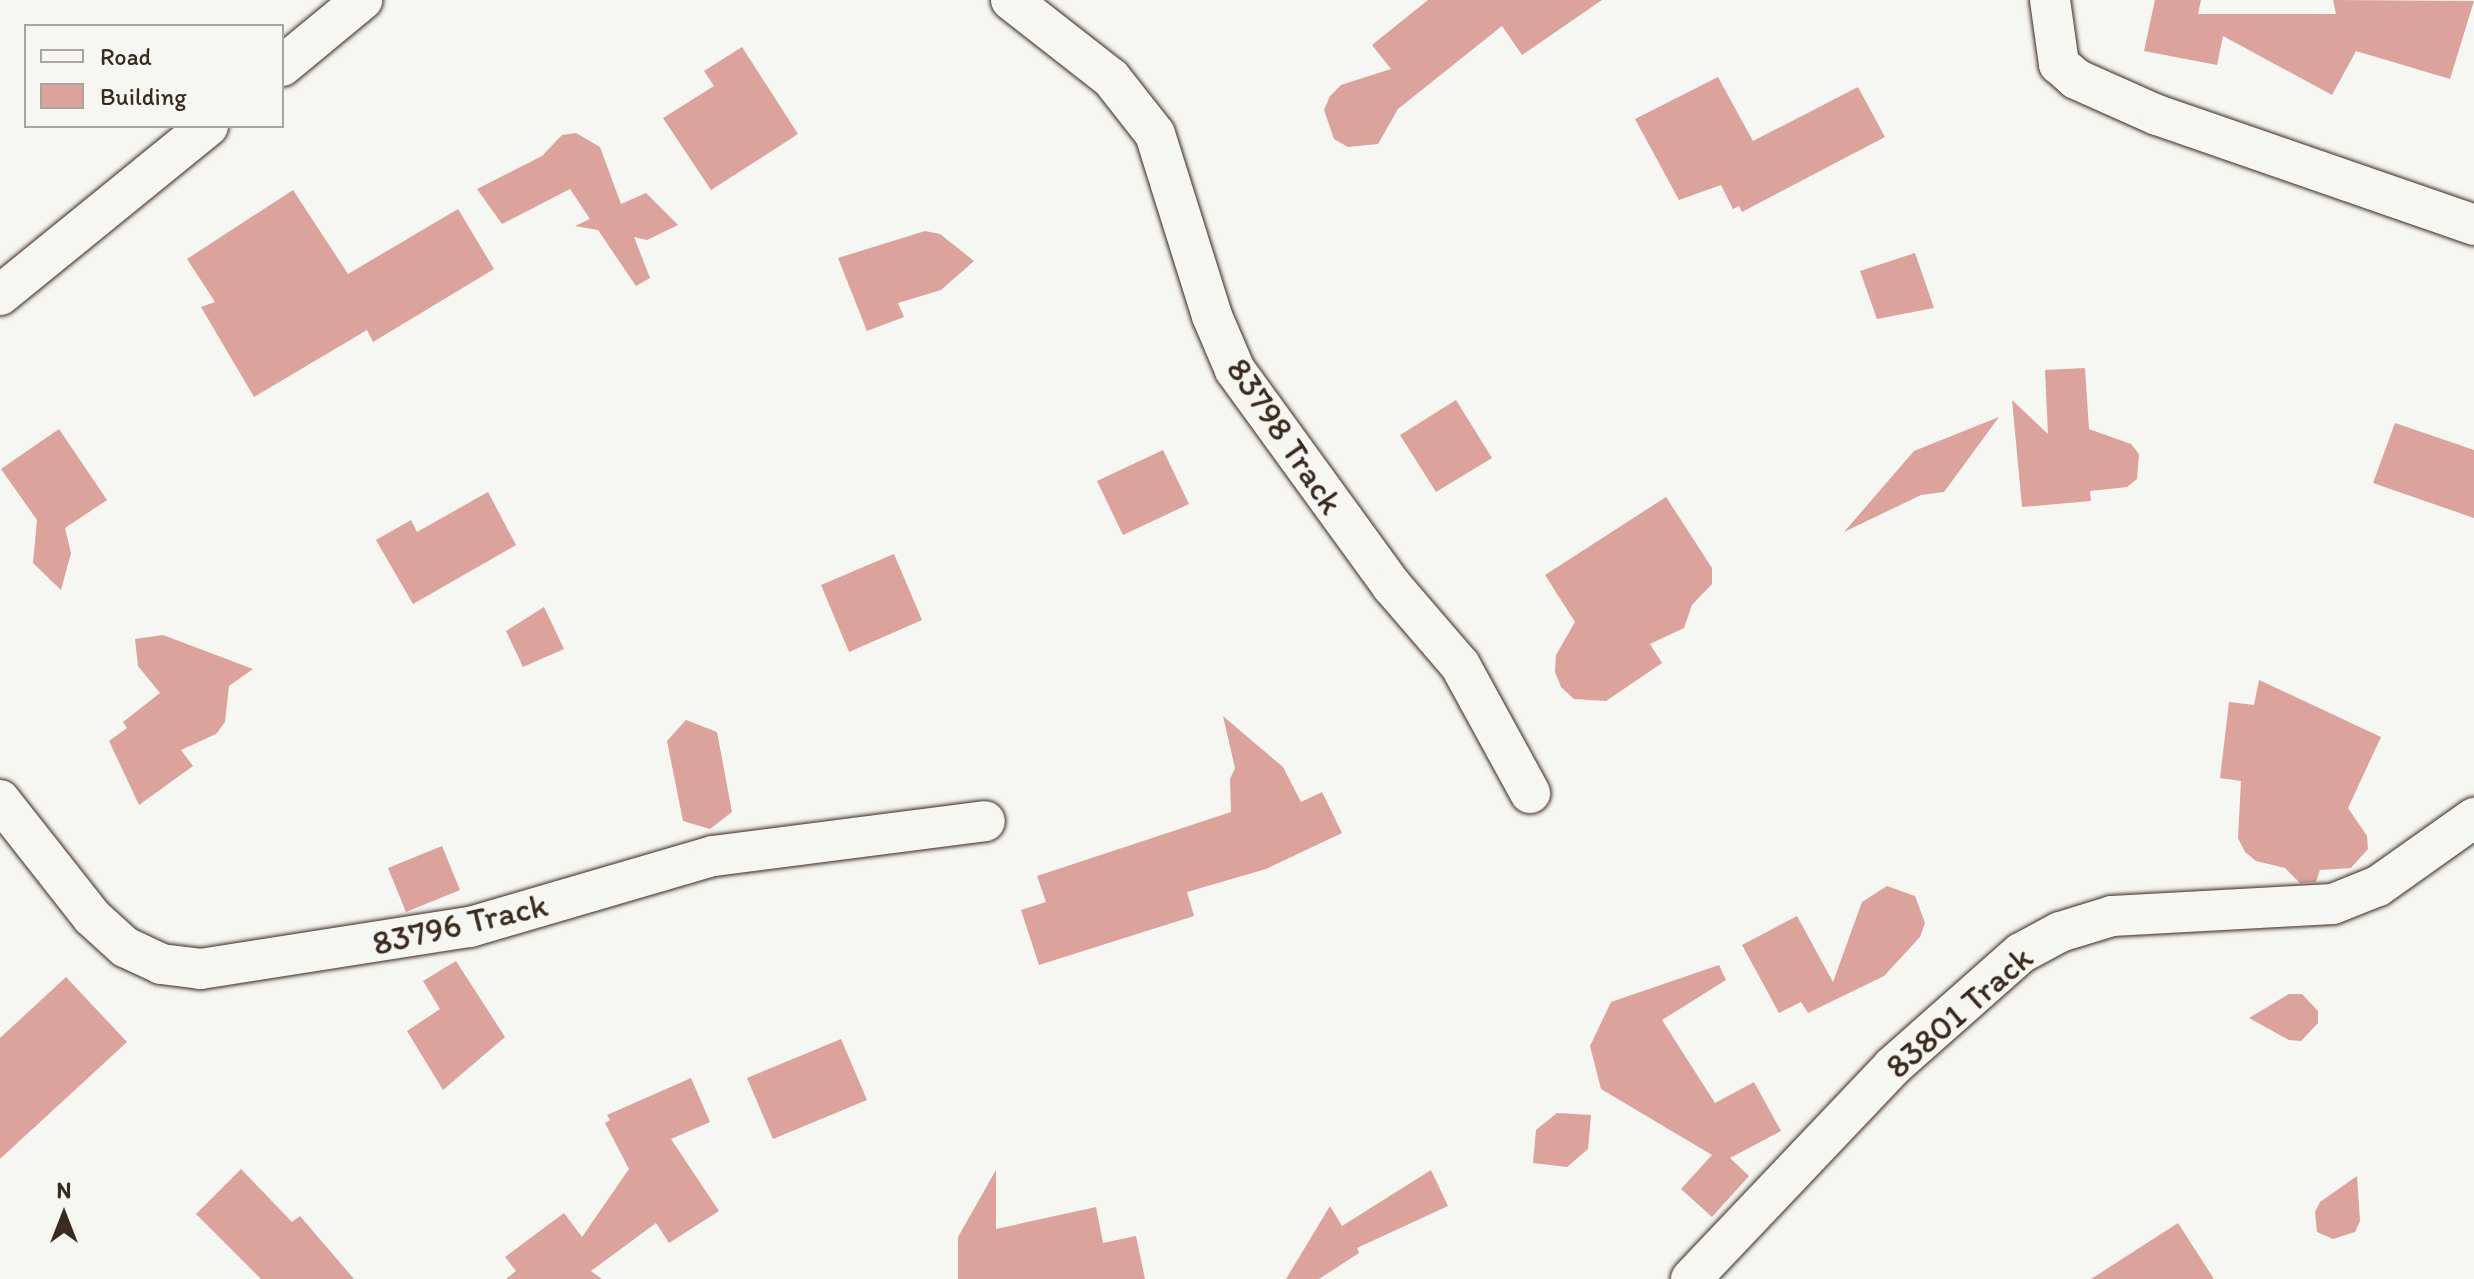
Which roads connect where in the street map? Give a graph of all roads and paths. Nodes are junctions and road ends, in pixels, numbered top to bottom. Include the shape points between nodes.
1 (362, 0) edge
2 (1011, 0) edge
3 (2050, 0) edge
4 (284, 64) edge
5 (206, 128) edge
6 (2474, 225) edge
7 (0, 295) edge
8 (1530, 793) dead end
9 (0, 800) edge
10 (2474, 818) edge
11 (985, 821) dead end
12 (1691, 1279) edge

1 - 4 street
2 - 8 street, 83798 Track via 1111,78 1155,134 1212,316 1235,370 1392,586 1460,665
3 - 6 street via 2059,64 2076,79 2157,115
5 - 7 street
9 - 11 street, 83796 Track via 92,917 125,947 161,964 201,969 470,927 713,856
10 - 12 street, 83801 Track via 2378,886 2333,904 2112,916 2060,932 2021,953 1892,1067

